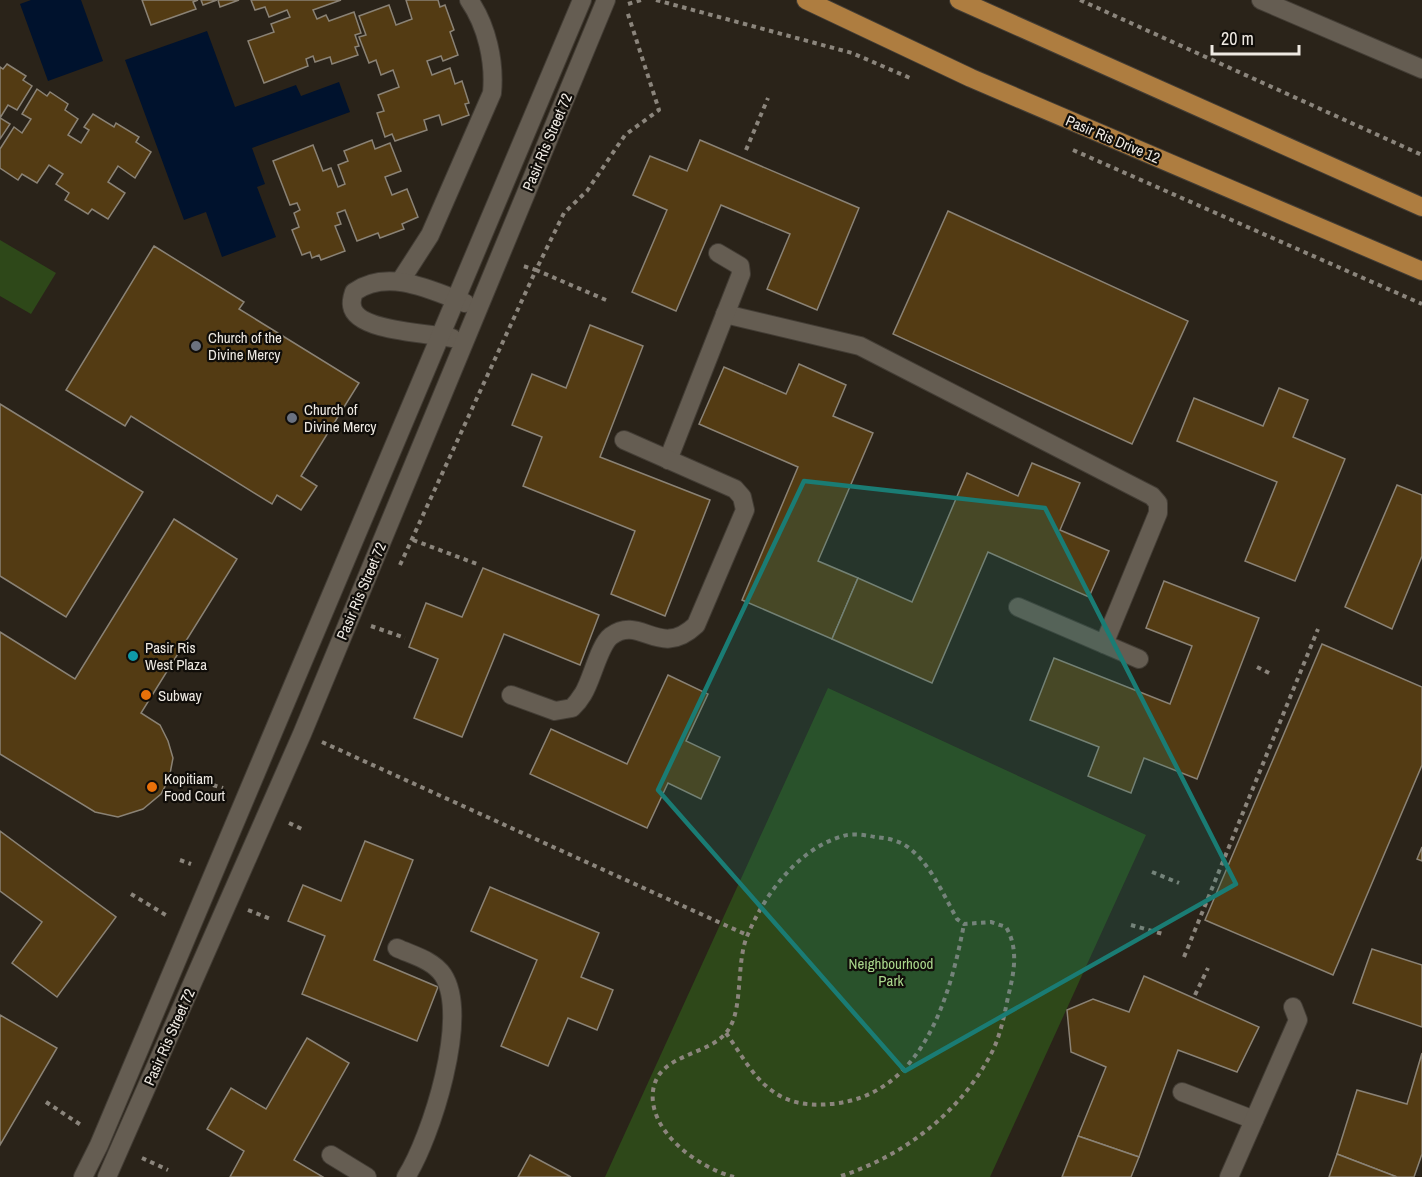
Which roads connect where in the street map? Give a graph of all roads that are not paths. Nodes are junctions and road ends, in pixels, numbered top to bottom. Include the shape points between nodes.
1 (469, 0) edge
2 (582, 0) edge
3 (606, 0) edge
4 (806, 0) edge
5 (959, 0) edge
6 (1262, 0) edge
7 (1422, 69) edge
8 (1422, 207) edge
9 (717, 253) dead end
10 (1422, 271) edge
11 (401, 280) junction
12 (456, 300) junction
13 (478, 308) junction
14 (725, 314) junction
15 (441, 335) junction
16 (465, 341) junction
17 (624, 440) dead end
18 (668, 460) junction
19 (1018, 608) dead end
20 (1104, 644) junction
21 (1139, 659) dead end
22 (511, 695) dead end
23 (396, 948) dead end
24 (1293, 1007) dead end
25 (1182, 1092) dead end
26 (1254, 1120) junction
27 (331, 1155) dead end
28 (83, 1177) edge
29 (106, 1177) edge
30 (367, 1177) edge
31 (406, 1177) edge
32 (1229, 1177) edge

1 - 11 street via 490,51 492,93 430,235
2 - 12 street, Pasir Ris Street 72
3 - 13 street, Pasir Ris Street 72
4 - 10 main road, Pasir Ris Drive 12 via 971,78
5 - 8 main road
6 - 7 street
9 - 14 street via 740,266 741,274
11 - 12 street
11 - 15 street via 364,284 354,291 351,305 357,315 372,324
12 - 13 street
12 - 15 street, Pasir Ris Street 72
13 - 16 street, Pasir Ris Street 72
14 - 18 street
14 - 20 street via 860,346 1152,496 1158,503 1158,513
15 - 16 street
15 - 28 street, Pasir Ris Street 72
16 - 29 street, Pasir Ris Street 72 via 302,734
17 - 18 street
18 - 22 street via 735,489 745,510 696,625 672,640 634,629 621,630 609,638 583,694 572,708 555,711
19 - 20 street
20 - 21 street
23 - 31 street via 435,965 450,990 451,1008 443,1091
24 - 26 street via 1298,1020
25 - 26 street
26 - 32 street
27 - 30 street

